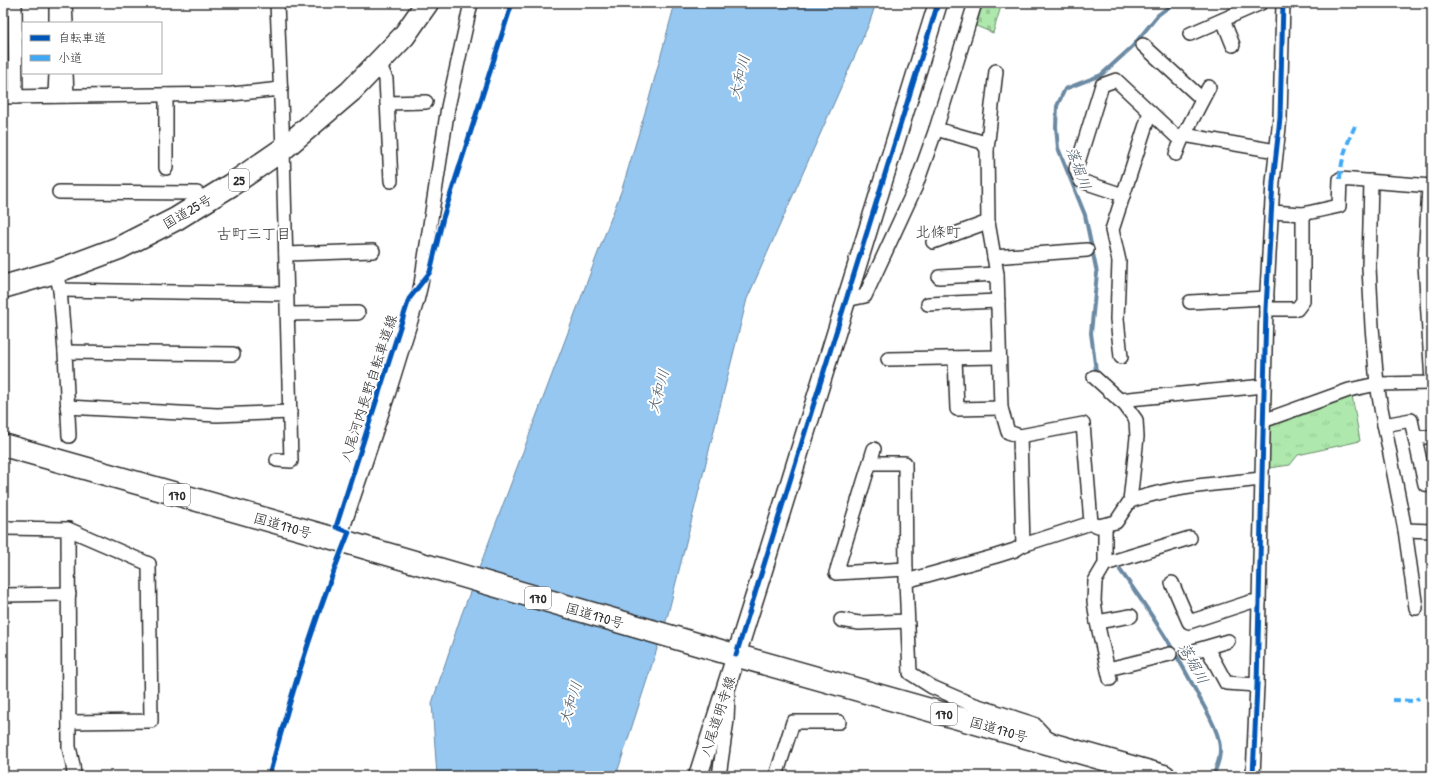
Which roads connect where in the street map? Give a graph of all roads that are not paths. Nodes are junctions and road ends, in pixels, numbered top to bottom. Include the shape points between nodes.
1 (15, 3) edge
2 (56, 3) edge
3 (65, 3) edge
4 (277, 3) edge
5 (427, 3) edge
6 (471, 3) edge
7 (938, 3) edge
8 (975, 3) edge
9 (1261, 3) edge
10 (1283, 3) edge
11 (1223, 20) junction
12 (56, 22) edge
13 (66, 22) edge
14 (1190, 34) dead end
15 (1143, 45) dead end
16 (1233, 45) dead end
17 (378, 62) junction
18 (996, 71) dead end
19 (56, 74) edge
20 (66, 74) edge
21 (1209, 87) dead end
22 (281, 89) junction
23 (166, 95) junction
24 (61, 96) junction
25 (3, 97) edge
26 (16, 97) junction
27 (1202, 99) junction
28 (426, 102) dead end
29 (387, 103) junction
30 (1150, 112) junction
31 (936, 129) junction
32 (1182, 138) junction
33 (283, 149) junction
34 (987, 149) junction
35 (1276, 151) junction
36 (1176, 154) dead end
37 (166, 168) dead end
38 (391, 181) dead end
39 (1371, 181) junction
40 (1430, 186) edge
41 (59, 192) dead end
42 (1123, 195) junction
43 (205, 202) junction
44 (1271, 212) junction
45 (1303, 214) junction
46 (988, 222) junction
47 (933, 242) dead end
48 (1087, 250) dead end
49 (373, 252) dead end
50 (286, 254) junction
51 (994, 257) junction
52 (997, 274) junction
53 (939, 277) dead end
54 (57, 281) junction
55 (3, 287) edge
56 (287, 294) junction
57 (846, 300) junction
58 (998, 301) junction
59 (1190, 302) dead end
60 (928, 304) dead end
61 (1267, 304) junction
62 (358, 313) dead end
63 (288, 314) junction
64 (65, 352) junction
65 (233, 354) dead end
66 (999, 357) junction
67 (1121, 357) dead end
68 (954, 358) junction
69 (888, 359) dead end
70 (1094, 377) dead end
71 (1378, 384) junction
72 (1264, 386) junction
73 (1120, 400) junction
74 (68, 407) junction
75 (1001, 408) junction
76 (290, 412) junction
77 (1263, 421) junction
78 (1384, 425) junction
79 (69, 436) dead end
80 (1020, 436) junction
81 (1414, 437) junction
82 (1432, 437) edge
83 (3, 445) edge
84 (874, 450) dead end
85 (277, 460) dead end
86 (870, 463) junction
87 (1262, 479) junction
88 (1432, 485) edge
89 (1130, 501) junction
90 (1091, 523) junction
91 (1105, 525) junction
92 (3, 528) edge
93 (68, 529) junction
94 (1405, 530) junction
95 (1432, 531) edge
96 (1190, 538) dead end
97 (346, 542) junction
98 (1023, 545) junction
99 (1105, 564) junction
100 (906, 575) junction
101 (1172, 583) dead end
102 (69, 594) junction
103 (3, 595) edge
104 (1259, 602) junction
105 (1416, 608) dead end
106 (1131, 616) dead end
107 (841, 620) dead end
108 (906, 622) junction
109 (1097, 622) junction
110 (1228, 641) dead end
111 (1207, 648) junction
112 (1187, 653) dead end
113 (730, 654) junction
114 (1170, 654) dead end
115 (728, 682) junction
116 (1257, 685) junction
117 (69, 722) junction
118 (839, 722) dead end
119 (1052, 744) junction
120 (74, 776) edge
121 (698, 776) edge
122 (719, 776) edge
123 (776, 776) edge
124 (1164, 776) edge
125 (1253, 776) edge

1 - 26 street
2 - 12 street
3 - 13 street
4 - 22 street
5 - 17 highway, 国道25号 / 25 via 404,36
6 - 97 street via 448,107 421,284
7 - 57 street, 八尾道明寺線
8 - 31 street
9 - 11 street
10 - 35 street via 1280,118
11 - 14 street
11 - 16 street
15 - 27 street
17 - 29 street via 386,79
17 - 33 highway, 国道25号 / 25 via 351,91
18 - 34 street
19 - 24 street
20 - 24 street
21 - 27 street
22 - 23 street via 232,94
22 - 33 street
23 - 24 street
23 - 37 street
24 - 26 street
25 - 26 street
27 - 32 street
28 - 29 street
29 - 38 street
30 - 32 street
30 - 42 street
30 - 42 street via 1116,80 1102,85 1076,169 1081,181
31 - 34 street via 982,142
31 - 57 street via 915,188 864,296
32 - 35 street
32 - 36 street
33 - 43 highway, 国道25号 / 25
33 - 50 street
34 - 46 street
35 - 44 street
39 - 40 street
39 - 45 street via 1340,179 1339,206
39 - 71 street via 1369,267
40 - 71 street via 1425,263 1432,383
41 - 43 street via 197,193
42 - 67 street via 1112,230 1119,261 1117,319
43 - 54 highway, 国道25号 / 25
44 - 45 street
44 - 61 street
45 - 61 street via 1303,301 1297,309
46 - 47 street
46 - 51 street
48 - 51 street
49 - 50 street
50 - 56 street
51 - 52 street
52 - 53 street
52 - 58 street
54 - 55 highway, 国道25号 / 25
54 - 56 street
54 - 64 street
56 - 63 street
57 - 113 street, 八尾道明寺線
58 - 60 street
58 - 66 street
59 - 61 street
61 - 72 street
62 - 63 street
63 - 76 street
64 - 65 street
64 - 74 street
66 - 68 street
66 - 75 street
68 - 69 street
68 - 75 street via 957,410
70 - 73 street
71 - 77 street via 1349,390
71 - 78 street
72 - 73 street
72 - 77 street
73 - 89 street via 1136,420 1137,437
74 - 76 street via 217,415
74 - 79 street
75 - 80 street via 1008,432
76 - 85 street via 291,461
77 - 87 street
78 - 81 street via 1411,420
78 - 94 street
80 - 90 street via 1083,424
80 - 98 street
81 - 82 street
81 - 88 street via 1424,484
83 - 97 highway, 国道170号 / 170
84 - 86 street
86 - 100 street via 905,462
86 - 100 street via 836,573
87 - 89 street via 1182,487
87 - 104 street
89 - 91 street via 1116,522
90 - 91 street
90 - 98 street
91 - 99 street
92 - 93 street
93 - 102 street
93 - 117 street via 149,564 151,722
94 - 95 street
94 - 105 street
96 - 99 street
97 - 113 highway, 国道170号 / 170
98 - 100 street via 996,556
99 - 109 street via 1095,581
100 - 108 street
101 - 104 street via 1189,622 1250,602
102 - 103 street
102 - 117 street
104 - 116 street
106 - 109 street
107 - 108 street via 859,623
108 - 119 street via 910,673 932,687 969,703 1034,724
109 - 114 street via 1109,674
110 - 111 street
111 - 112 street
111 - 116 street via 1226,683
113 - 115 street, 八尾道明寺線
113 - 119 highway, 国道170号 / 170
115 - 121 street, 八尾道明寺線
115 - 122 street via 727,720
116 - 125 street
117 - 120 street via 69,747
118 - 123 street via 793,722
119 - 124 highway, 国道170号 / 170

